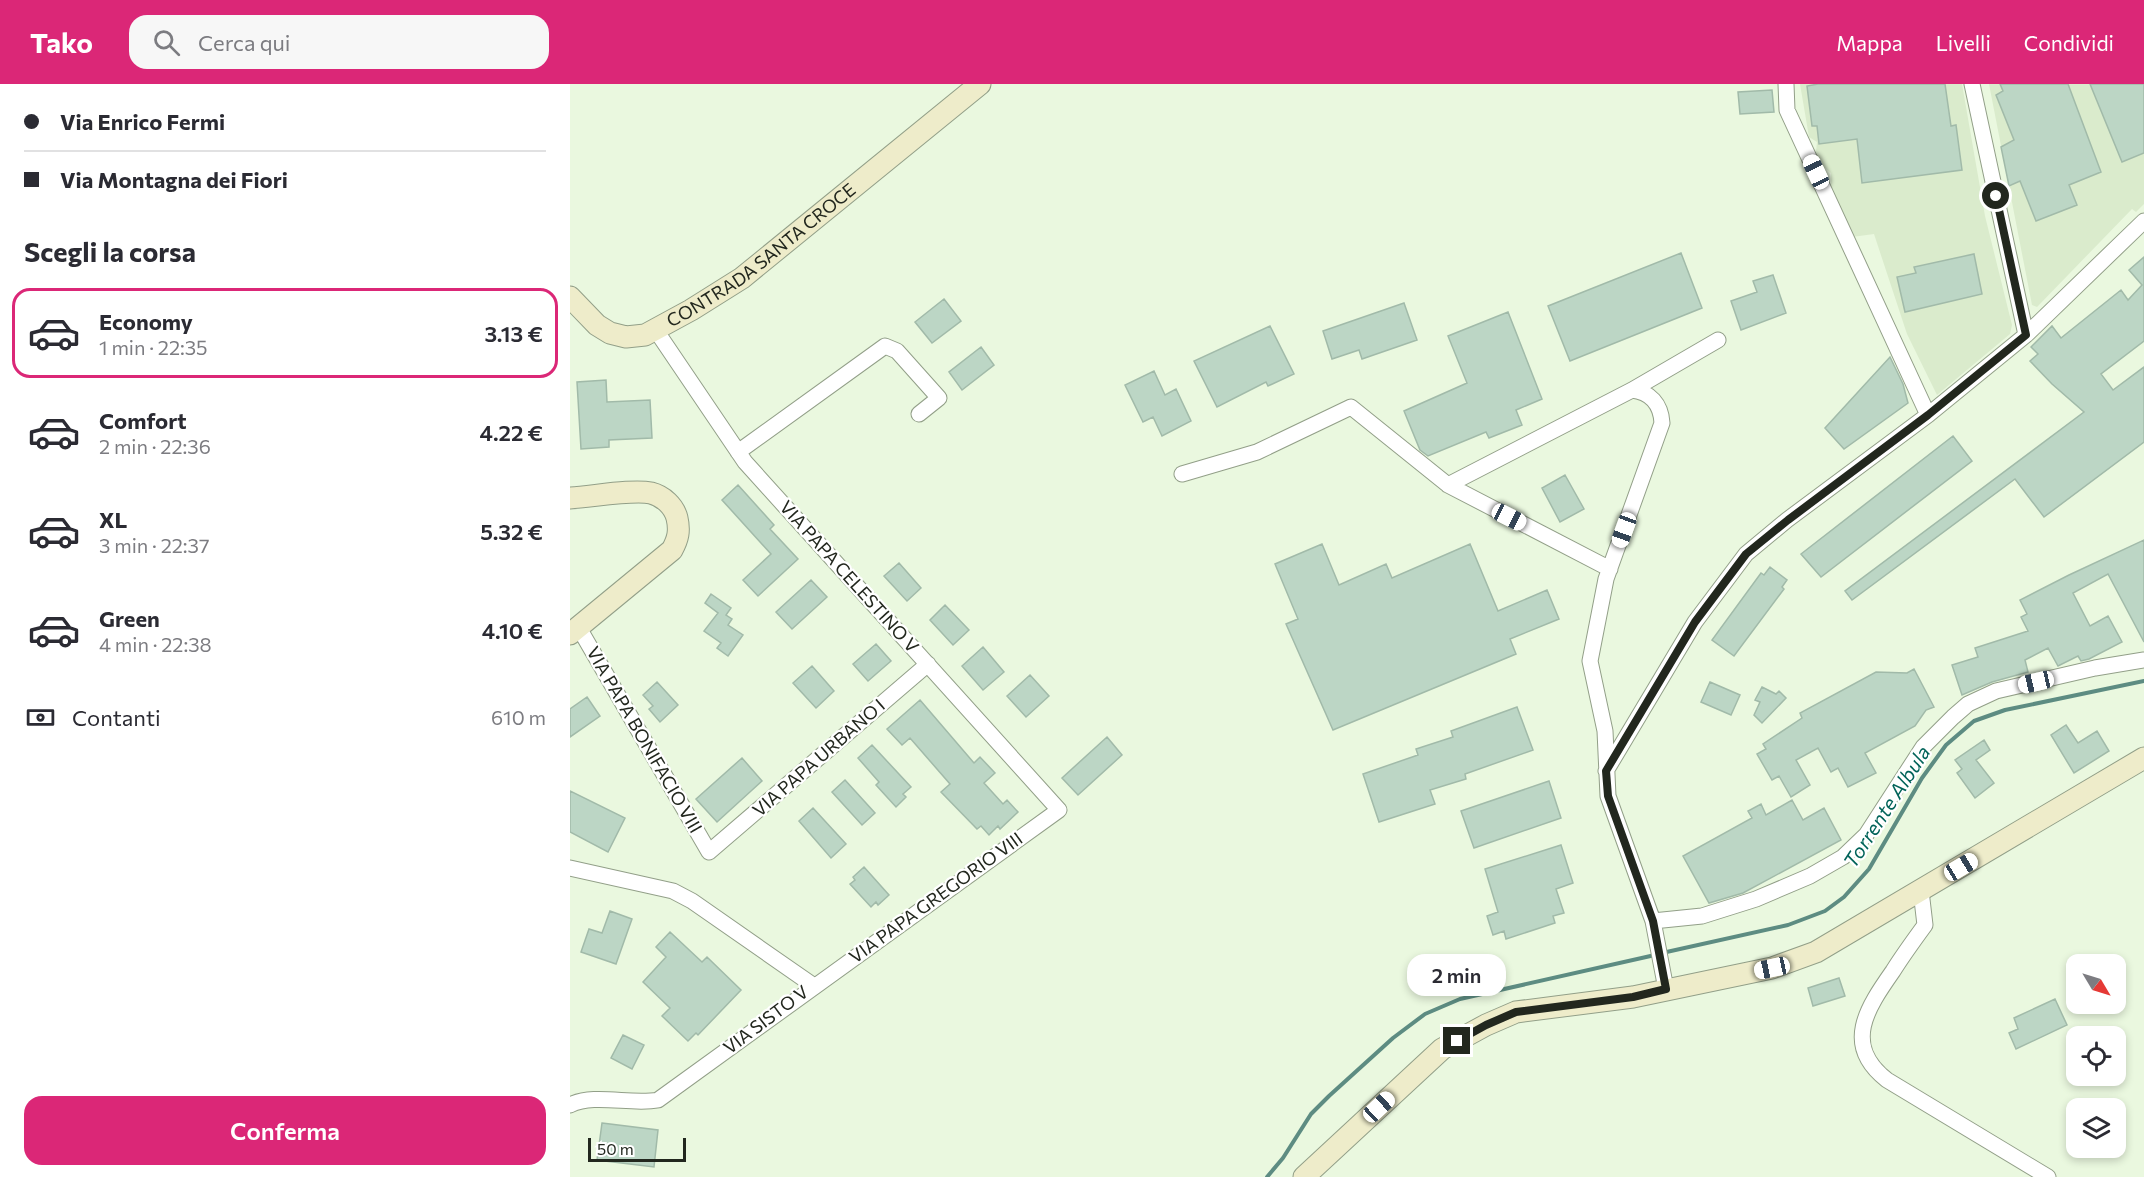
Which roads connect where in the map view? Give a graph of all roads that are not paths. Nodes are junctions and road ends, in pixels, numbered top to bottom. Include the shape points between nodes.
1 (980, 84) edge
2 (1786, 84) edge
3 (1972, 84) edge
4 (2144, 221) edge
5 (570, 297) edge
6 (655, 329) junction
7 (2026, 335) junction
8 (1718, 340) dead end
9 (1632, 390) junction
10 (919, 414) dead end
11 (1928, 415) junction
12 (738, 453) junction
13 (1182, 474) dead end
14 (1448, 485) junction
15 (570, 498) edge
16 (1610, 569) junction
17 (574, 631) edge
18 (2144, 660) edge
19 (928, 664) junction
20 (2144, 758) edge
21 (1606, 771) junction
22 (1059, 810) joint
23 (709, 852) joint
24 (570, 868) edge
25 (1921, 891) junction
26 (1654, 928) junction
27 (1665, 982) junction
28 (813, 986) junction
29 (570, 1105) edge
30 (1304, 1177) edge
31 (2048, 1177) edge

1 - 6 main road, CONTRADA SANTA CROCE via 742,278
2 - 11 street via 1787,110
3 - 7 street
4 - 7 street
5 - 6 main road, CONTRADA SANTA CROCE via 610,333 626,338
6 - 12 street, VIA PAPA CELESTINO V
7 - 11 street
8 - 9 street
9 - 14 street
9 - 16 street via 1655,401 1662,423
10 - 12 street via 939,398 897,351 885,346
11 - 21 street via 1746,554 1695,622
12 - 19 street, VIA PAPA CELESTINO V
13 - 14 street via 1257,452 1351,407
14 - 16 street
15 - 17 main road via 651,493 666,500 674,510 679,537 672,550
16 - 21 street via 1590,661 1605,731
17 - 23 street, VIA PAPA BONIFACIO VIII
18 - 26 street via 1996,691 1968,704 1923,747 1866,835 1843,857 1756,899
19 - 22 street, VIA PAPA CELESTINO V
19 - 23 street, VIA PAPA URBANO I
20 - 25 main road
21 - 26 street via 1608,796
22 - 28 street, VIA PAPA GREGORIO VIII
24 - 28 street, VIA SISTO V via 673,891
25 - 27 main road via 1816,951 1772,968
25 - 31 street via 1925,925 1867,1009 1862,1027 1866,1053 1887,1080
26 - 27 street
27 - 30 main road via 1633,997 1516,1012 1486,1025 1442,1049
28 - 29 street, VIA SISTO V via 658,1100 580,1100

